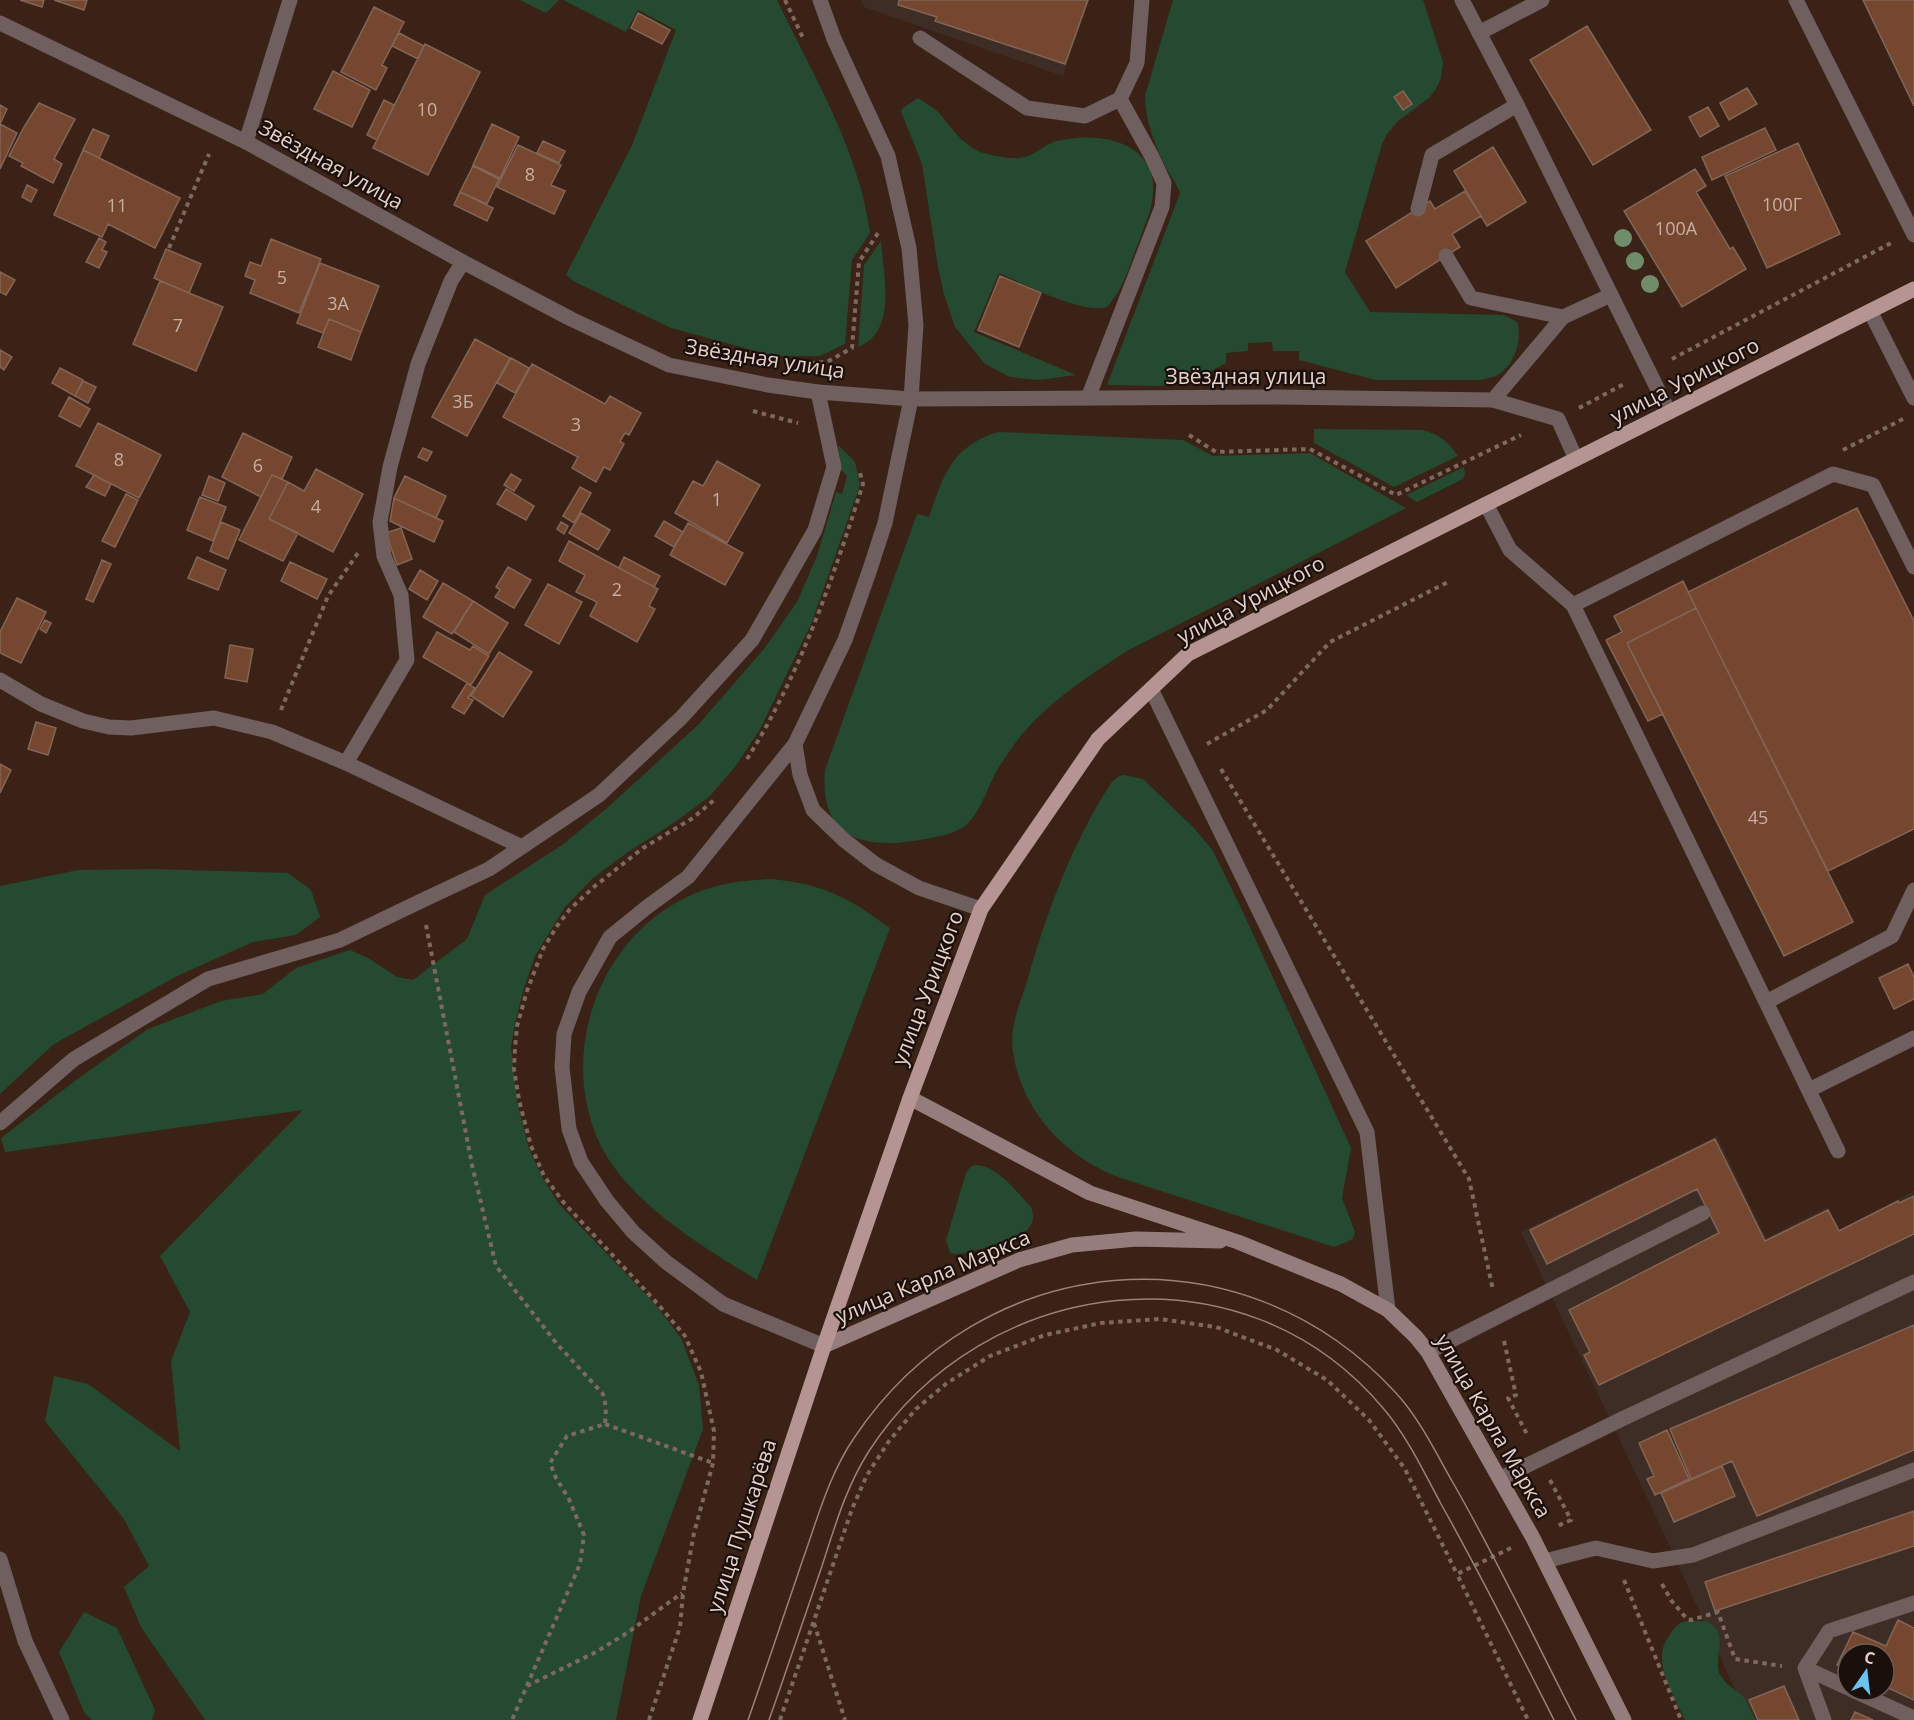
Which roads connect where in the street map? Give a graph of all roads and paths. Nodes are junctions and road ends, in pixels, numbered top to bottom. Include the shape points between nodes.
1 (290, 0) edge
2 (785, 0) edge
3 (820, 0) edge
4 (1142, 0) edge
5 (1462, 0) edge
6 (1542, 0) edge
7 (1796, 0) edge
8 (0, 23) edge
9 (1479, 33) junction
10 (920, 38) dead end
11 (805, 42) dead end
12 (1120, 99) junction
13 (1517, 105) junction
14 (246, 142) junction
15 (209, 154) dead end
16 (1418, 209) dead end
17 (877, 222) dead end
18 (1914, 236) edge
19 (170, 248) dead end
20 (1446, 256) dead end
21 (463, 262) junction
22 (1914, 289) edge
23 (1611, 295) junction
24 (1870, 311) junction
25 (1563, 317) junction
26 (806, 363) dead end
27 (818, 392) junction
28 (1088, 398) junction
29 (1914, 398) edge
30 (911, 399) junction
31 (1493, 400) junction
32 (1669, 412) junction
33 (1888, 426) dead end
34 (1189, 435) dead end
35 (1872, 435) dead end
36 (1576, 459) junction
37 (862, 489) dead end
38 (1396, 495) dead end
39 (1486, 504) junction
40 (380, 522) junction
41 (1914, 567) edge
42 (1450, 581) dead end
43 (1573, 605) junction
44 (0, 680) edge
45 (1151, 689) junction
46 (272, 732) junction
47 (795, 744) junction
48 (1207, 744) dead end
49 (346, 763) junction
50 (1219, 765) dead end
51 (742, 767) dead end
52 (721, 794) dead end
53 (522, 847) junction
54 (1914, 890) edge
55 (421, 901) junction
56 (981, 909) junction
57 (1766, 1002) junction
58 (1914, 1038) edge
59 (1809, 1090) junction
60 (910, 1098) junction
61 (0, 1123) edge
62 (1838, 1151) dead end
63 (1703, 1212) dead end
64 (1238, 1242) junction
65 (1914, 1282) edge
66 (1388, 1310) junction
67 (1499, 1316) junction
68 (824, 1346) junction
69 (1428, 1352) junction
70 (1516, 1395) dead end
71 (605, 1424) junction
72 (713, 1463) junction
73 (1914, 1470) edge
74 (1501, 1478) junction
75 (1571, 1520) dead end
76 (1580, 1525) dead end
77 (1612, 1552) junction
78 (0, 1559) edge
79 (1545, 1561) junction
80 (1653, 1561) junction
81 (1457, 1574) dead end
82 (683, 1593) junction
83 (1914, 1603) edge
84 (814, 1622) junction
85 (1805, 1668) junction
86 (1836, 1682) edge
87 (527, 1686) junction
88 (1879, 1702) edge
89 (1914, 1718) edge
90 (62, 1720) edge
91 (512, 1720) edge
92 (649, 1720) edge
93 (700, 1720) edge
94 (780, 1720) edge
95 (845, 1720) edge
96 (1624, 1720) edge
97 (1682, 1720) edge
98 (1824, 1720) edge

1 - 14 street
2 - 11 path
3 - 30 street via 888,156 909,248 916,325
4 - 12 street via 1137,63
5 - 9 street
6 - 9 street
7 - 18 street
8 - 14 street, Звёздная улица
9 - 13 street
10 - 12 street via 1027,108 1085,116
12 - 28 street via 1164,183 1162,207
13 - 16 street via 1432,155
13 - 23 street
14 - 21 street, Звёздная улица
15 - 19 path
17 - 26 path via 878,234 859,262 852,348 827,362
20 - 25 street via 1471,298
21 - 27 street, Звёздная улица via 669,365
21 - 40 street via 451,281 418,364 390,466
22 - 24 main road, улица Урицкого
23 - 25 street
23 - 32 street
24 - 29 street
24 - 32 main road, улица Урицкого
25 - 31 street
27 - 30 street, Звёздная улица
27 - 53 street via 834,467 815,530 752,640 681,718 599,795
28 - 30 street, Звёздная улица
28 - 31 street, Звёздная улица
30 - 47 street via 885,523 869,572 845,640
31 - 36 street, Звёздная улица via 1557,419
32 - 36 main road, улица Урицкого
33 - 35 path
34 - 38 path via 1216,452 1310,449
36 - 39 main road, улица Урицкого
37 - 51 path via 814,624 765,730
39 - 43 street via 1510,550
39 - 45 main road, улица Урицкого via 1188,654
40 - 46 path via 328,596
40 - 49 street via 384,556 401,595 407,660
41 - 43 street via 1873,485 1833,474
42 - 48 path via 1330,642 1267,710
43 - 57 street
44 - 46 street via 40,704 109,728 214,718
45 - 56 main road, улица Урицкого via 1098,739
45 - 66 street via 1367,1132
46 - 49 street
47 - 56 street via 800,775 813,810 844,840 875,864 920,888
47 - 68 street via 688,877 610,937 579,992 564,1034 562,1067 569,1129 581,1162 633,1232 723,1304
49 - 53 street
50 - 67 path via 1469,1179
52 - 72 path via 595,886 557,926 543,949 527,991 517,1026 514,1069 531,1146 544,1176 685,1336 701,1372 714,1431
53 - 55 street via 489,869
54 - 57 street via 1892,936
55 - 61 street via 340,940 208,979 74,1059
55 - 71 path via 472,1165 496,1266 557,1344 603,1394
56 - 60 main road, улица Урицкого
57 - 59 street
58 - 59 street
59 - 62 street
60 - 64 main road, улица Карла Маркса via 1090,1193
60 - 68 main road, улица Урицкого
63 - 67 street
64 - 66 main road, улица Карла Маркса via 1341,1284
64 - 68 main road, улица Карла Маркса via 1136,1239 1072,1245 1018,1260
65 - 74 street
66 - 69 main road, улица Карла Маркса
67 - 69 street
67 - 70 path
68 - 93 main road, улица Пушкарёва
69 - 74 main road, улица Карла Маркса
71 - 72 path
71 - 87 path via 567,1437 550,1463 584,1535 580,1564
72 - 82 path
73 - 80 street via 1693,1555
74 - 79 main road, улица Карла Маркса
75 - 76 path
77 - 79 street via 1596,1548
77 - 80 street
77 - 97 path
78 - 90 street via 25,1641
79 - 96 main road, улица Карла Маркса
80 - 85 path via 1664,1588 1687,1619 1718,1612 1736,1659
81 - 84 path via 1405,1468 1369,1420 1327,1380 1277,1350 1216,1327 1160,1319 1101,1323 1045,1335 990,1356 947,1383 916,1410 867,1474
82 - 87 path via 596,1652
82 - 92 path via 680,1627
83 - 85 street via 1829,1631
84 - 94 path
84 - 95 path
85 - 86 street
85 - 98 street
87 - 91 path
88 - 89 street

